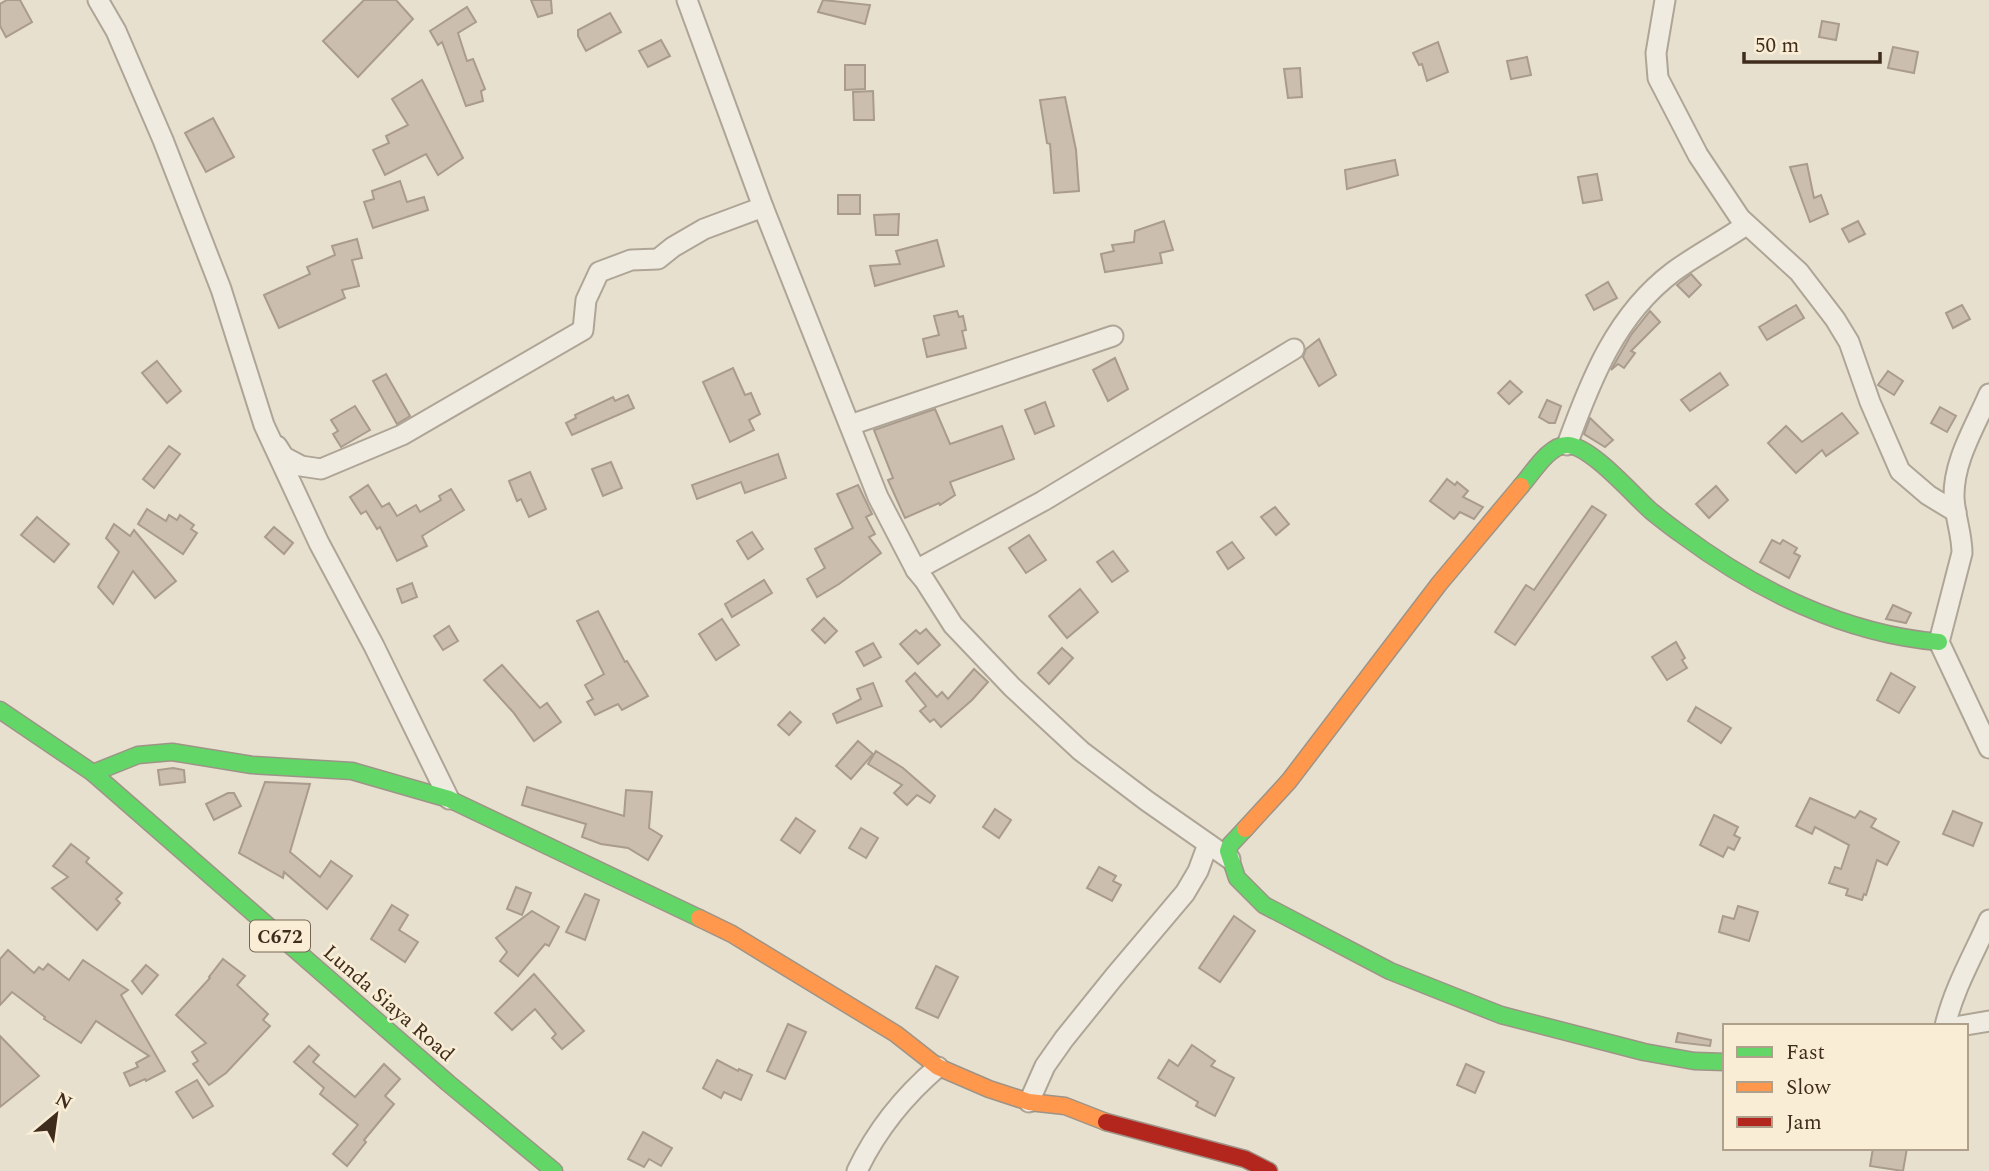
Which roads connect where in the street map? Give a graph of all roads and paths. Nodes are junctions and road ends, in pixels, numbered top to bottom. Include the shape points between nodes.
1 (98, 0) edge
2 (687, 0) edge
3 (1665, 0) edge
4 (763, 208) junction
5 (1746, 225) junction
6 (1113, 336) dead end
7 (1294, 349) dead end
8 (1989, 394) edge
9 (264, 425) junction
10 (850, 425) junction
11 (1567, 445) junction
12 (1956, 512) junction
13 (916, 570) junction
14 (1939, 642) junction
15 (0, 710) edge
16 (1989, 748) edge
17 (93, 773) junction
18 (449, 799) junction
19 (1208, 844) junction
20 (1230, 859) junction
21 (1989, 920) edge
22 (1989, 1021) edge
23 (1946, 1024) edge
24 (1968, 1025) edge
25 (1723, 1062) edge
26 (939, 1067) junction
27 (1029, 1102) junction
28 (540, 1167) edge
29 (857, 1171) edge
30 (1269, 1171) edge

1 - 9 street via 168,153 220,289
2 - 4 street
3 - 5 street via 1656,52 1658,78 1698,155
4 - 9 street via 704,229 659,259 631,260 599,272 586,300 583,330 402,435 350,458 321,469 301,466 284,457
4 - 10 street
5 - 11 street via 1675,270 1634,310 1597,367
5 - 12 street via 1799,272 1835,319 1849,342 1900,471
6 - 10 street
7 - 13 street via 1043,501
8 - 12 street via 1958,468
9 - 18 street
10 - 13 street via 883,508
11 - 14 street via 1595,461 1689,541 1790,599 1869,630
11 - 20 street via 1548,455 1439,584 1312,752 1230,845
12 - 14 street via 1962,553
13 - 19 street via 953,625 1022,696 1081,751
14 - 16 street
15 - 17 street, Lunda Siaya Road / C672
17 - 18 street via 138,755 172,752 252,765 352,771
17 - 28 street, Lunda Siaya Road / C672
18 - 26 street via 732,934 895,1034
19 - 20 street
19 - 27 street via 1185,893 1064,1039
20 - 25 street via 1247,890 1279,915 1461,1001 1644,1052
21 - 23 street via 1962,975
22 - 24 street
26 - 27 street
26 - 29 street via 886,1121
27 - 30 street via 1065,1106 1245,1159

